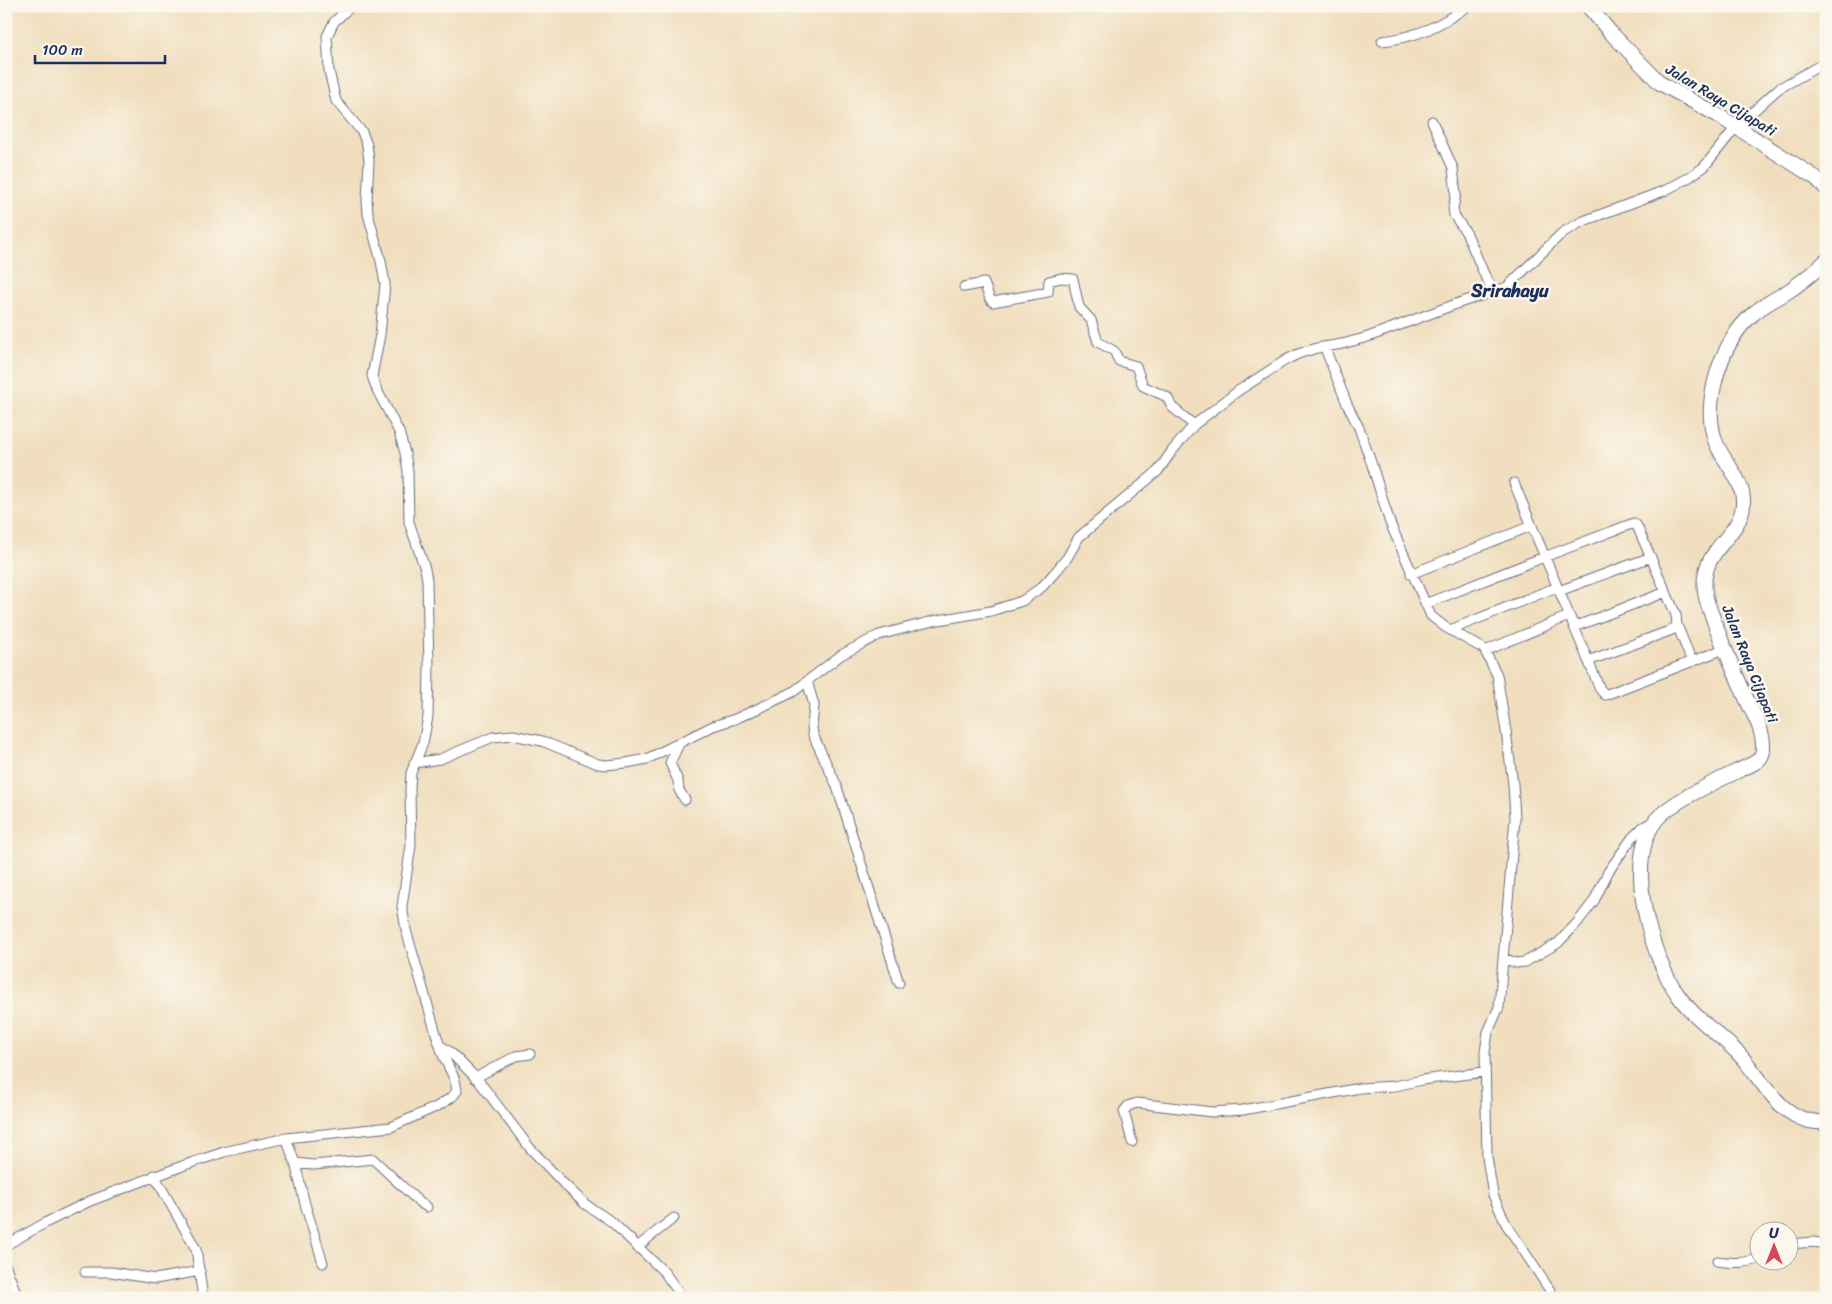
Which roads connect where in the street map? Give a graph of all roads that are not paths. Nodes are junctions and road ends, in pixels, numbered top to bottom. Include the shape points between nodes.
1 (351, 6) edge
2 (1468, 6) edge
3 (1588, 6) edge
4 (1382, 41) dead end
5 (1826, 62) edge
6 (1432, 121) dead end
7 (1736, 127) junction
8 (1826, 188) edge
9 (1826, 261) edge
10 (964, 287) dead end
11 (1494, 292) junction
12 (1325, 348) junction
13 (1194, 425) junction
14 (1514, 483) dead end
15 (1531, 526) junction
16 (1544, 556) junction
17 (1651, 556) junction
18 (1412, 574) junction
19 (1558, 589) junction
20 (1666, 592) junction
21 (1425, 604) junction
22 (1570, 617) junction
23 (1677, 625) junction
24 (1574, 627) junction
25 (1450, 630) junction
26 (1724, 649) junction
27 (1485, 651) junction
28 (1588, 661) junction
29 (1692, 662) junction
30 (807, 681) junction
31 (680, 742) junction
32 (414, 763) junction
33 (685, 800) dead end
34 (1656, 820) junction
35 (1503, 958) junction
36 (899, 983) dead end
37 (440, 1046) junction
38 (530, 1054) dead end
39 (1484, 1072) junction
40 (475, 1078) junction
41 (1826, 1122) edge
42 (286, 1138) junction
43 (1132, 1142) dead end
44 (296, 1163) junction
45 (154, 1176) junction
46 (427, 1207) dead end
47 (674, 1218) dead end
48 (1800, 1243) edge
49 (1826, 1244) edge
50 (6, 1245) edge
51 (637, 1247) junction
52 (1716, 1261) dead end
53 (1750, 1262) edge
54 (323, 1263) dead end
55 (6, 1267) edge
56 (200, 1271) junction
57 (85, 1272) dead end
58 (18, 1298) edge
59 (203, 1298) edge
60 (683, 1298) edge
61 (1555, 1298) edge

1 - 32 street via 334,22 327,36 329,71 336,101 362,132 367,145 368,214 382,261 385,284 372,376 399,432 405,454 409,522 427,580 428,717 423,743
2 - 4 street via 1435,28
3 - 7 main road, Jalan Raya Cijapati via 1660,83
5 - 7 street via 1778,89
6 - 11 street via 1453,168 1454,215 1468,234
7 - 8 main road, Jalan Raya Cijapati via 1816,178
7 - 11 street via 1704,167 1688,178 1666,190 1569,228 1517,279
9 - 26 main road, Jalan Raya Cijapati via 1811,275 1763,306 1740,327 1715,380 1712,405 1714,438 1740,485 1744,501 1741,515 1713,554 1705,573 1705,594
10 - 13 street via 984,283 993,302 1046,294 1049,281 1072,279 1079,306 1091,320 1098,342 1114,351 1119,361 1136,366 1143,386 1167,396 1172,407
11 - 12 street via 1368,337
12 - 13 street via 1286,360
12 - 18 street via 1359,428 1390,523
13 - 30 street via 1158,472 1079,537 1067,558 1042,586 1022,601 992,611 932,621 878,635 841,655
14 - 15 street
15 - 16 street
15 - 18 street
16 - 17 street via 1632,523 1637,526
16 - 19 street
16 - 21 street
17 - 19 street
17 - 20 street
18 - 21 street
19 - 22 street
19 - 25 street
20 - 23 street
20 - 24 street
21 - 25 street via 1432,616
22 - 24 street
22 - 27 street
23 - 28 street via 1672,630
23 - 29 street
24 - 28 street
25 - 27 street
26 - 29 street
26 - 34 main road, Jalan Raya Cijapati via 1759,728 1763,753 1754,763 1690,796
27 - 35 street via 1497,675 1515,818
28 - 29 street via 1605,695
30 - 31 street via 768,704
30 - 36 street via 814,705 813,735 836,784
31 - 32 street via 647,759 606,765 542,741 505,735 440,759
31 - 33 street via 670,763
32 - 37 street via 410,789 410,859 402,906
34 - 35 street via 1632,838 1608,872 1594,901 1558,944 1525,962 1516,963
34 - 41 main road, Jalan Raya Cijapati via 1647,837 1643,856 1642,891 1649,932 1666,976 1688,1008 1738,1054 1775,1099 1798,1118
35 - 39 street via 1499,1007 1488,1032
37 - 40 street
37 - 42 street via 457,1088 456,1094 438,1106 390,1127
38 - 40 street via 516,1056
39 - 43 street via 1360,1088 1243,1110 1212,1112 1137,1102 1124,1112
39 - 61 street via 1492,1195 1506,1224
40 - 51 street via 530,1148 562,1182 584,1204 612,1222
42 - 44 street
42 - 45 street via 224,1152
44 - 46 street via 373,1159
44 - 54 street via 304,1204
45 - 50 street via 70,1210
45 - 56 street via 192,1239
47 - 51 street
48 - 49 street
51 - 60 street via 664,1272
52 - 53 street
55 - 58 street
56 - 57 street via 155,1279
56 - 59 street

